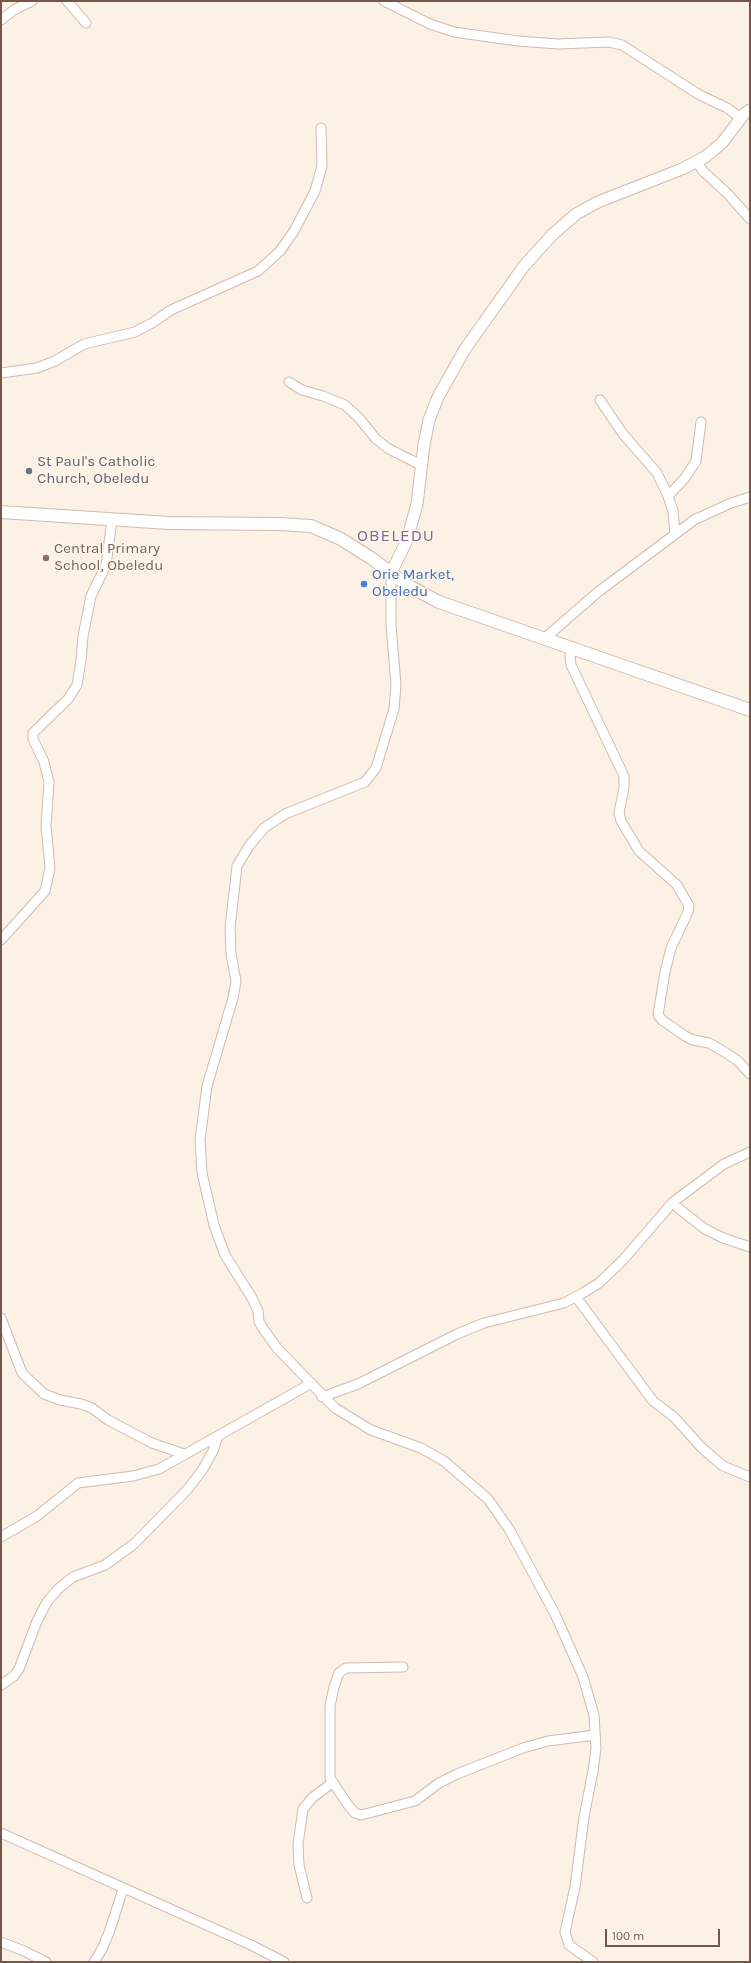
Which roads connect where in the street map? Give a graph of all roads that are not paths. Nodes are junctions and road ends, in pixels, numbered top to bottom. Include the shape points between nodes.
1 (32, 1) edge
2 (67, 1) edge
3 (384, 1) edge
4 (1, 20) edge
5 (86, 23) dead end
6 (750, 110) edge
7 (741, 118) junction
8 (321, 128) dead end
9 (697, 162) junction
10 (750, 219) edge
11 (1, 373) edge
12 (289, 382) dead end
13 (600, 400) dead end
14 (701, 422) dead end
15 (421, 465) junction
16 (668, 496) junction
17 (750, 497) edge
18 (1, 512) edge
19 (112, 520) junction
20 (675, 534) junction
21 (391, 573) junction
22 (545, 638) junction
23 (572, 648) junction
24 (750, 710) edge
25 (1, 940) edge
26 (750, 1074) edge
27 (750, 1152) edge
28 (678, 1208) dead end
29 (750, 1247) edge
30 (576, 1297) junction
31 (1, 1318) edge
32 (310, 1384) junction
33 (322, 1397) junction
34 (218, 1436) junction
35 (184, 1454) junction
36 (750, 1477) edge
37 (1, 1537) edge
38 (403, 1667) dead end
39 (1, 1685) edge
40 (595, 1735) junction
41 (332, 1783) junction
42 (1, 1833) edge
43 (123, 1889) junction
44 (307, 1898) dead end
45 (1, 1942) edge
46 (46, 1962) edge
47 (94, 1962) edge
48 (284, 1962) edge
49 (593, 1962) edge

1 - 4 street
2 - 5 street
3 - 7 street via 430,24 454,32 518,41 558,44 609,42 622,45 698,94
6 - 7 street
7 - 9 street via 722,143
8 - 11 street via 322,166 315,191 294,231 280,251 258,271 171,310 152,324 135,332 84,344 37,368
9 - 10 street
9 - 15 street via 598,202 576,214 552,235 524,266 461,356 438,396 429,420
12 - 15 street via 302,390 345,405 376,439 389,449
13 - 16 street via 622,434 657,473
14 - 16 street via 696,461 685,478
15 - 21 street via 417,504 407,540
16 - 20 street via 673,511
17 - 20 street via 731,502 694,520
18 - 19 main road
19 - 21 main road via 311,526 341,539
19 - 25 street via 106,565 91,596 77,685 68,699 33,733 49,782 46,826 50,868 45,891
20 - 22 street via 598,592
21 - 22 main road via 439,602
21 - 32 street via 391,619 396,685 394,709 376,768 365,782 285,814 264,828 237,866 230,928 236,981 207,1086 200,1140 202,1173 208,1202 226,1256 252,1298 264,1330
22 - 23 main road
23 - 24 main road
23 - 26 street via 571,665 624,776 619,813 621,821 639,851 677,885 689,906 671,948 658,1015 685,1036 723,1051 738,1061
27 - 30 street via 724,1164 673,1202 614,1269 599,1283
28 - 29 street via 705,1229
30 - 33 street via 564,1303 484,1324 458,1334 358,1384
30 - 36 street via 653,1401 674,1417 702,1448 723,1466
31 - 35 street via 22,1373 44,1394 81,1404 152,1443
32 - 33 street
32 - 34 street
33 - 40 street via 371,1430 421,1448 444,1461 488,1499 509,1529 571,1649 594,1715
34 - 35 street
34 - 39 street via 213,1451 195,1479 134,1544 105,1565 73,1577 58,1588 37,1621 19,1669
35 - 37 street via 159,1469 132,1476 78,1483 37,1516
38 - 41 street via 354,1667 346,1668 339,1673 330,1706
40 - 41 street via 548,1741 523,1748 457,1774 439,1783 415,1801 368,1814 355,1813
40 - 49 street via 593,1771 584,1816 575,1888 565,1932 569,1945
41 - 44 street via 312,1798 303,1809 298,1844 299,1865
42 - 43 street
43 - 47 street via 110,1930
43 - 48 street
45 - 46 street via 24,1950

